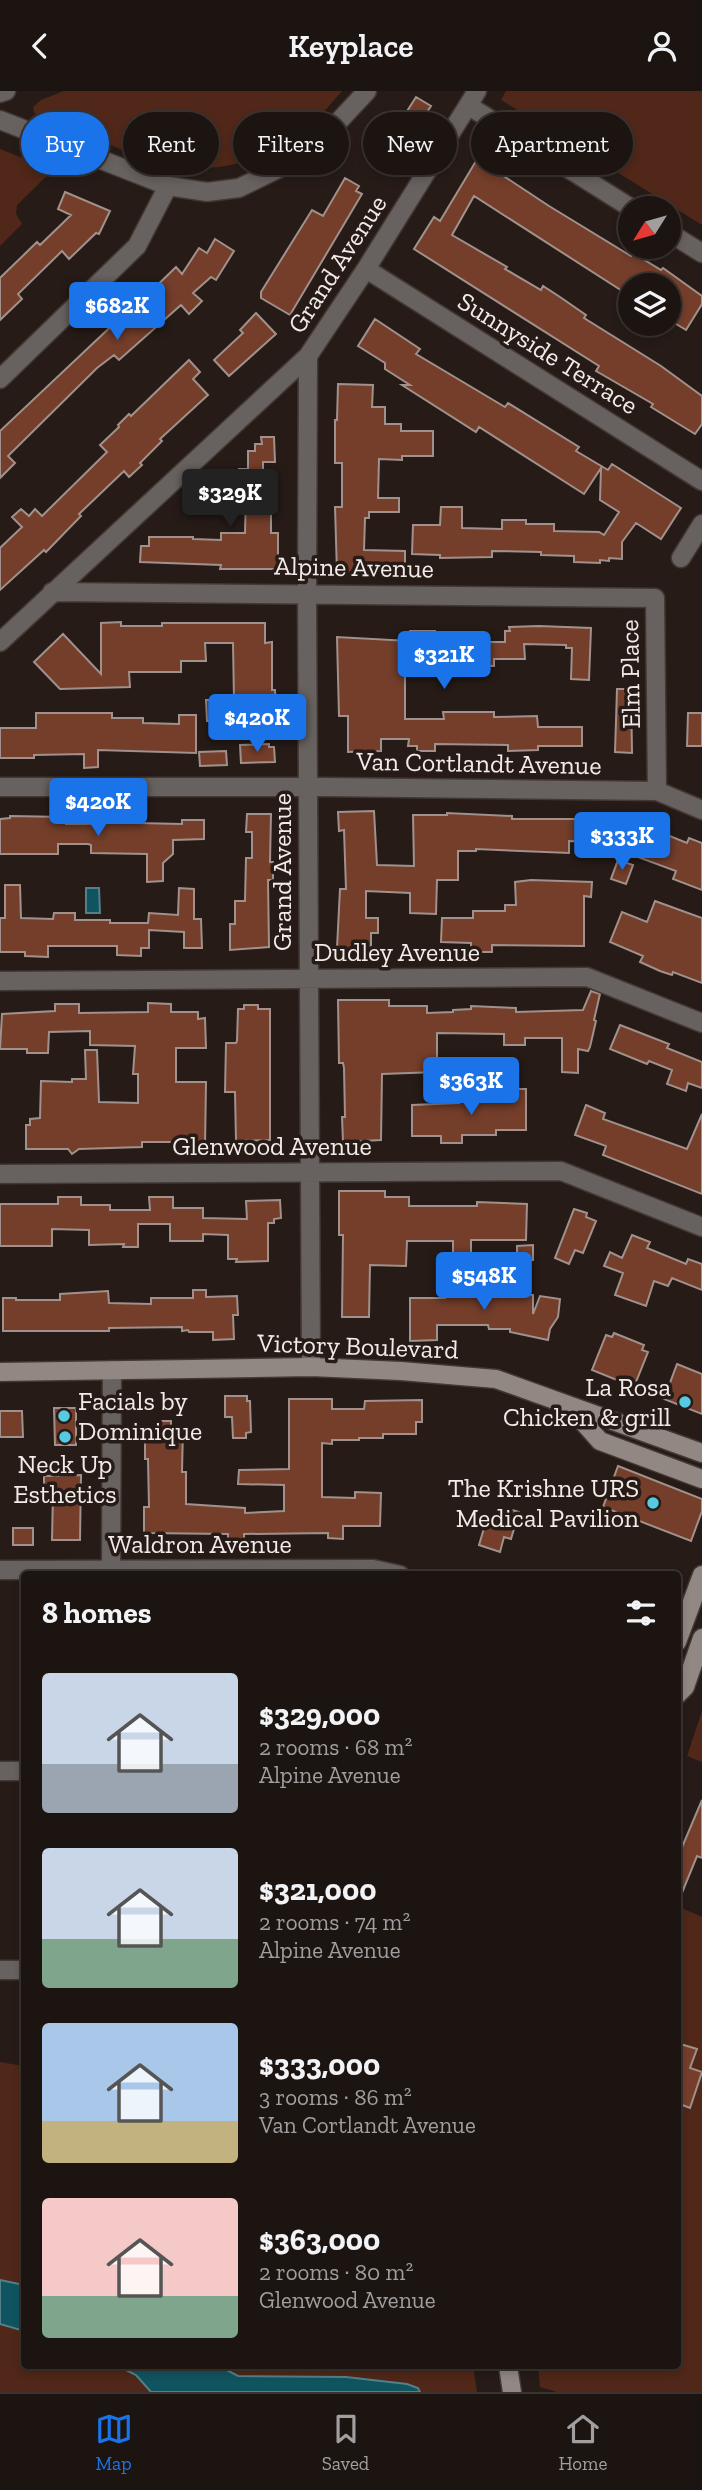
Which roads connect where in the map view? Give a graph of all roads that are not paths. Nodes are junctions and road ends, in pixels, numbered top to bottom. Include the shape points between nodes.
1 (6, 91) edge
2 (367, 91) edge
3 (0, 93) edge
4 (473, 99) edge
5 (0, 120) edge
6 (168, 185) junction
7 (618, 199) edge
8 (681, 240) edge
9 (702, 253) edge
10 (366, 269) junction
11 (308, 356) junction
12 (0, 379) edge
13 (702, 481) edge
14 (702, 524) edge
15 (681, 558) dead end
16 (52, 592) junction
17 (307, 593) junction
18 (655, 598) joint
19 (0, 642) edge
20 (0, 787) edge
21 (308, 787) junction
22 (657, 791) junction
23 (702, 810) edge
24 (308, 979) junction
25 (0, 981) edge
26 (702, 1023) edge
27 (309, 1172) junction
28 (0, 1174) edge
29 (702, 1227) edge
30 (311, 1367) junction
31 (113, 1370) junction
32 (0, 1372) edge
33 (566, 1402) junction
34 (702, 1453) edge
35 (702, 1479) edge
36 (0, 1570) edge
37 (37, 1571) edge
38 (111, 1571) edge
39 (242, 1571) edge
40 (382, 1571) edge
41 (702, 1575) edge
42 (681, 1631) edge
43 (702, 1638) edge
44 (681, 1691) edge
45 (0, 1770) edge
46 (21, 1770) edge
47 (0, 1970) edge
48 (21, 1970) edge
49 (508, 2369) edge
50 (512, 2392) edge

1 - 3 street
2 - 6 street via 311,149 265,177 239,188 207,192
4 - 7 street
4 - 10 street, Grand Avenue
5 - 6 street
6 - 12 street via 137,246
8 - 9 street
10 - 11 street, Grand Avenue
10 - 13 street, Sunnyside Terrace
11 - 16 street
11 - 17 street, Grand Avenue
14 - 15 street
16 - 17 street, Alpine Avenue
16 - 19 street
17 - 18 street, Alpine Avenue
17 - 21 street, Grand Avenue
18 - 22 street, Elm Place
20 - 21 street, Van Cortlandt Avenue
21 - 22 street, Van Cortlandt Avenue
21 - 24 street, Grand Avenue
22 - 23 street, Van Cortlandt Avenue
24 - 25 street, Dudley Avenue
24 - 26 street, Dudley Avenue via 587,977
24 - 27 street, Grand Avenue
27 - 28 street, Glenwood Avenue
27 - 29 street, Glenwood Avenue via 561,1171
27 - 30 street, Grand Avenue
30 - 31 main road, Victory Boulevard
30 - 33 main road, Victory Boulevard via 496,1379
31 - 32 main road, Victory Boulevard
31 - 38 street
33 - 34 main road, Victory Boulevard
33 - 35 main road via 600,1441
36 - 37 street, Waldron Avenue
39 - 40 street, Waldron Avenue
41 - 42 main road
43 - 44 main road
45 - 46 street
47 - 48 street
49 - 50 main road

